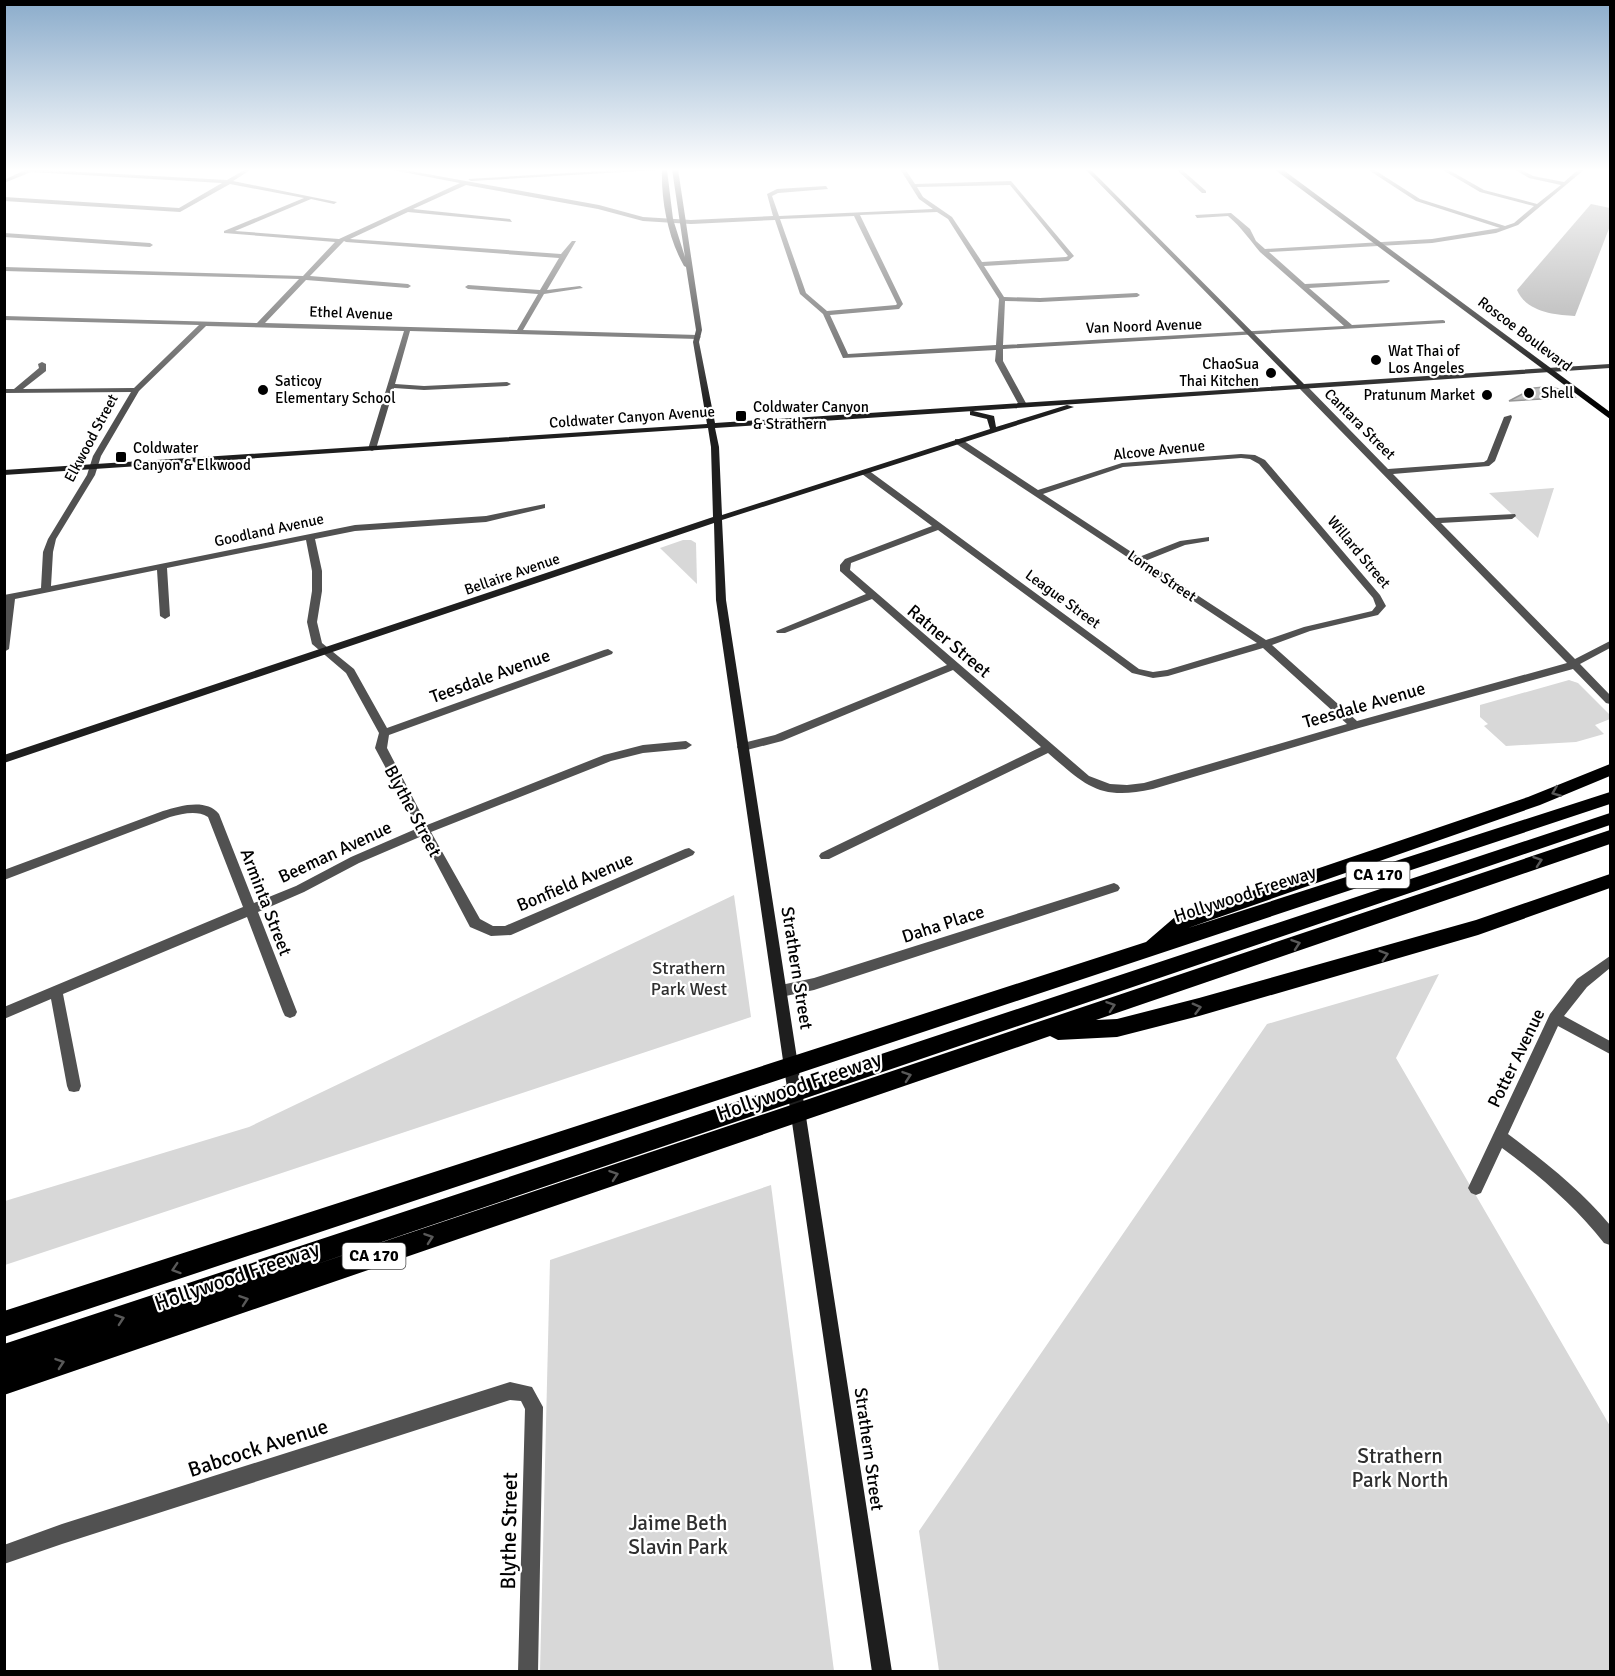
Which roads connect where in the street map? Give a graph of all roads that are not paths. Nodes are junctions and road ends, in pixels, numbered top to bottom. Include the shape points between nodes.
1 (335, 247) edge
2 (433, 247) edge
3 (570, 247) edge
4 (678, 247) edge
5 (687, 247) edge
6 (787, 247) edge
7 (872, 247) edge
8 (970, 247) edge
9 (1062, 247) edge
10 (1165, 247) edge
11 (1258, 247) edge
12 (1325, 247) edge
13 (1382, 247) edge
14 (1262, 251) junction
15 (563, 256) junction
16 (981, 264) junction
17 (4, 269) edge
18 (689, 270) junction
19 (303, 278) junction
20 (1387, 281) dead end
21 (408, 286) dead end
22 (1303, 286) junction
23 (468, 287) dead end
24 (580, 288) dead end
25 (542, 291) junction
26 (1137, 295) dead end
27 (1002, 299) junction
28 (826, 313) junction
29 (4, 318) edge
30 (1443, 322) dead end
31 (205, 323) junction
32 (260, 324) junction
33 (408, 328) junction
34 (1352, 328) junction
35 (519, 332) junction
36 (1250, 334) junction
37 (698, 337) junction
38 (1000, 347) junction
39 (42, 364) dead end
40 (1611, 366) edge
41 (1548, 370) junction
42 (507, 384) dead end
43 (391, 386) junction
44 (1302, 386) junction
45 (136, 390) junction
46 (4, 391) edge
47 (16, 391) junction
48 (1097, 400) junction
49 (1023, 405) junction
50 (935, 411) junction
51 (1611, 416) edge
52 (1508, 417) dead end
53 (1029, 418) junction
54 (712, 426) junction
55 (992, 427) junction
56 (958, 441) junction
57 (372, 449) junction
58 (1252, 457) joint
59 (93, 467) junction
60 (865, 472) junction
61 (1386, 472) junction
62 (4, 473) edge
63 (1037, 493) junction
64 (542, 506) dead end
65 (1512, 516) dead end
66 (717, 519) junction
67 (1435, 522) junction
68 (939, 526) junction
69 (310, 537) junction
70 (1206, 539) dead end
71 (1139, 560) junction
72 (162, 568) junction
73 (46, 590) junction
74 (871, 596) junction
75 (7, 598) edge
76 (165, 616) dead end
77 (781, 631) dead end
78 (1265, 644) junction
79 (1611, 644) edge
80 (4, 649) edge
81 (608, 652) dead end
82 (326, 653) junction
83 (1574, 663) junction
84 (953, 666) junction
85 (1611, 701) edge
86 (1355, 725) junction
87 (384, 733) junction
88 (686, 745) dead end
89 (743, 747) junction
90 (1049, 748) junction
91 (4, 759) edge
92 (1611, 770) edge
93 (1123, 790) joint
94 (1611, 798) edge
95 (1611, 809) edge
96 (1611, 819) edge
97 (423, 831) junction
98 (1611, 837) edge
99 (689, 852) dead end
100 (825, 856) dead end
101 (4, 875) edge
102 (1611, 881) edge
103 (1114, 888) dead end
104 (1611, 894) edge
105 (250, 910) junction
106 (475, 923) joint
107 (1478, 927) junction
108 (1146, 952) junction
109 (1611, 961) edge
110 (782, 991) junction
111 (56, 992) junction
112 (290, 1012) dead end
113 (4, 1013) edge
114 (1555, 1018) junction
115 (1036, 1032) junction
116 (1611, 1048) edge
117 (848, 1071) junction
118 (74, 1086) dead end
119 (740, 1107) junction
120 (1500, 1137) junction
121 (1476, 1188) dead end
122 (1611, 1237) edge
123 (4, 1324) edge
124 (4, 1357) edge
125 (4, 1382) edge
126 (526, 1394) joint
127 (4, 1555) edge
128 (528, 1671) edge
129 (882, 1671) edge

1 - 19 street
2 - 15 street
3 - 15 street
4 - 18 street, Strathern Street
5 - 18 street, Strathern Street
6 - 28 street via 803,294
7 - 28 street via 899,307
8 - 16 street
9 - 16 street via 1071,258
10 - 36 street, Cantara Street
11 - 14 street
12 - 14 street
13 - 41 main road, Roscoe Boulevard
14 - 22 street
15 - 25 street
16 - 27 street
17 - 19 street
18 - 37 street, Strathern Street
19 - 21 street
19 - 32 street
20 - 22 street
22 - 34 street
23 - 25 street
24 - 25 street
25 - 35 street
26 - 27 street
27 - 38 street
28 - 38 street, Van Noord Avenue via 846,356
29 - 31 street, Ethel Avenue
30 - 34 street, Van Noord Avenue
31 - 32 street, Ethel Avenue
31 - 45 street, Elkwood Street
32 - 33 street, Ethel Avenue
33 - 35 street, Ethel Avenue
33 - 43 street
34 - 36 street, Van Noord Avenue
35 - 37 street, Ethel Avenue
36 - 38 street, Van Noord Avenue
36 - 44 street, Cantara Street
37 - 54 street, Strathern Street
38 - 49 street via 1001,367
39 - 47 street via 43,369
40 - 41 street, Coldwater Canyon Avenue
41 - 44 street, Coldwater Canyon Avenue
41 - 51 main road, Roscoe Boulevard
42 - 43 street
43 - 57 street
44 - 48 street, Coldwater Canyon Avenue
44 - 61 street, Cantara Street
45 - 47 street
45 - 59 street, Elkwood Street
46 - 47 street
48 - 49 street, Coldwater Canyon Avenue
48 - 53 street, Bellaire Avenue
49 - 50 street, Coldwater Canyon Avenue
49 - 53 street via 1030,411
49 - 55 street via 1024,415
50 - 54 street, Coldwater Canyon Avenue
50 - 55 street via 979,413 991,418
52 - 61 street via 1491,461 1486,464
53 - 56 street, Bellaire Avenue
54 - 57 street, Coldwater Canyon Avenue
54 - 66 street, Strathern Street
55 - 56 street
56 - 60 street, Bellaire Avenue
56 - 63 street, Lorne Street
57 - 59 street, Coldwater Canyon Avenue
58 - 63 street, Alcove Avenue via 1122,465
58 - 78 street, Willard Street via 1262,462 1381,606 1375,613 1307,629
59 - 62 street, Coldwater Canyon Avenue
59 - 73 street, Elkwood Street via 52,539
60 - 66 street, Bellaire Avenue
60 - 68 street, League Street
61 - 67 street, Cantara Street
63 - 71 street, Lorne Street
64 - 69 street, Goodland Avenue via 486,519 356,528
65 - 67 street
66 - 82 street, Bellaire Avenue
66 - 89 street, Strathern Street via 721,600
67 - 83 street, Cantara Street
68 - 74 street, Ratner Street via 848,561 845,571
68 - 78 street, League Street via 1136,671 1168,673
69 - 72 street, Goodland Avenue
69 - 82 street, Blythe Street via 317,571 313,633
70 - 71 street via 1183,543
71 - 78 street, Lorne Street
72 - 73 street, Goodland Avenue
72 - 76 street
73 - 75 street, Goodland Avenue
74 - 77 street
74 - 84 street, Ratner Street
75 - 80 street
78 - 86 street, Lorne Street
79 - 83 street, Teesdale Avenue
81 - 87 street, Teesdale Avenue
82 - 87 street, Blythe Street via 350,671
82 - 91 street, Bellaire Avenue
83 - 85 street, Cantara Street
83 - 86 street, Teesdale Avenue
84 - 89 street via 778,738
84 - 90 street, Ratner Street
86 - 93 street, Teesdale Avenue via 1153,785
87 - 97 street, Blythe Street via 381,748
88 - 97 street, Beeman Avenue via 643,749 608,758
89 - 110 street, Strathern Street
90 - 93 street, Ratner Street via 1085,779
90 - 100 street
92 -> 108 highway via 1534,801 1182,922
94 - 108 highway, Hollywood Freeway / CA 170
95 - 117 highway
96 - 117 highway
97 - 105 street, Beeman Avenue
97 - 106 street, Blythe Street
115 -> 98 highway, Hollywood Freeway / CA 170
99 - 106 street, Bonfield Avenue via 506,931 491,931
101 - 105 street, Arminta Street via 167,814 205,808 213,814
102 - 107 highway
103 - 110 street, Daha Place
104 - 107 highway
105 - 111 street, Beeman Avenue
105 - 112 street, Arminta Street
115 -> 107 highway via 1118,1028
108 - 117 highway, Hollywood Freeway / CA 170
109 - 114 street, Potter Avenue via 1582,983
110 - 129 street, Strathern Street
111 - 113 street, Beeman Avenue
111 - 118 street
114 - 116 street
114 - 120 street, Potter Avenue
117 -> 115 highway, Hollywood Freeway / CA 170
117 - 119 highway, Hollywood Freeway / CA 170
117 - 119 highway
119 -> 123 highway, Hollywood Freeway via 349,1228 311,1225
124 -> 119 highway
125 -> 119 highway, Hollywood Freeway / CA 170
120 - 121 street, Potter Avenue
120 - 122 street via 1590,1210
126 - 127 street, Babcock Avenue via 510,1391
126 - 128 street, Blythe Street via 534,1407

